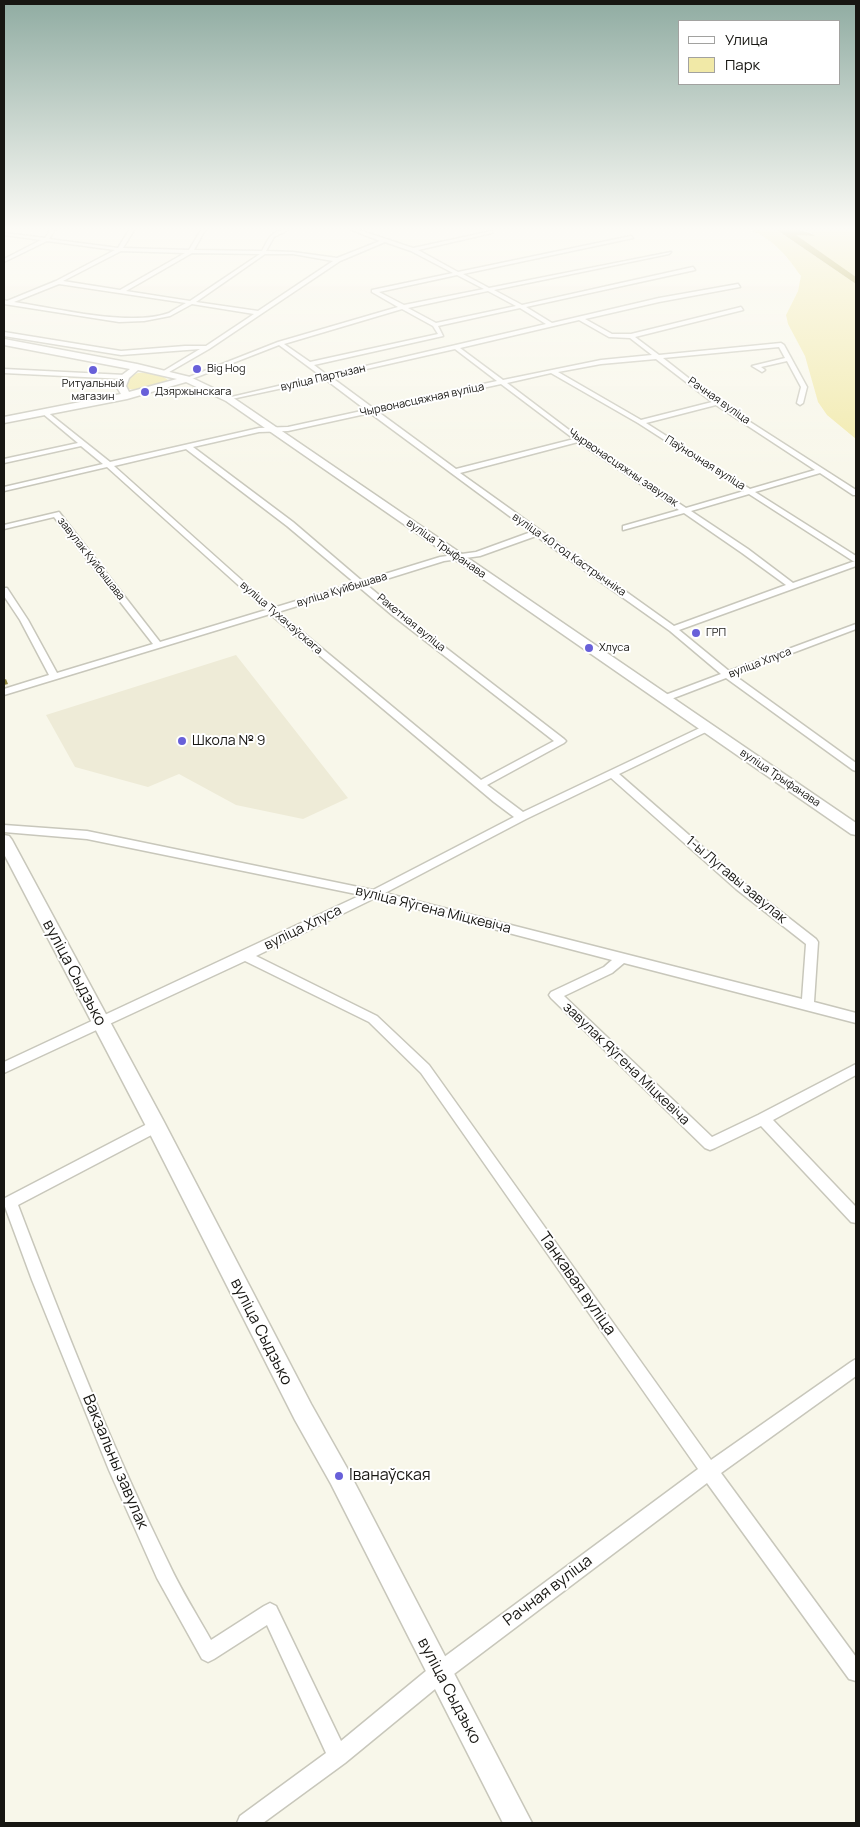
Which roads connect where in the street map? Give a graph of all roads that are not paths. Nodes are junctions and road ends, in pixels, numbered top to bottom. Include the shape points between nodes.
1 (87, 315) edge
2 (163, 315) edge
3 (257, 315) edge
4 (374, 315) edge
5 (418, 315) edge
6 (482, 315) edge
7 (535, 315) edge
8 (592, 315) edge
9 (715, 315) edge
10 (580, 318) junction
11 (435, 325) junction
12 (551, 325) junction
13 (4, 334) edge
14 (631, 336) junction
15 (4, 342) edge
16 (280, 342) junction
17 (207, 348) junction
18 (456, 348) junction
19 (658, 356) junction
20 (789, 359) junction
21 (310, 364) junction
22 (137, 367) junction
23 (552, 370) junction
24 (762, 370) dead end
25 (4, 371) edge
26 (164, 373) junction
27 (125, 377) junction
28 (329, 377) junction
29 (187, 379) junction
30 (502, 383) junction
31 (127, 396) junction
32 (229, 400) junction
33 (717, 403) junction
34 (800, 403) dead end
35 (375, 411) junction
36 (44, 412) junction
37 (4, 420) edge
38 (640, 422) junction
39 (274, 430) junction
40 (580, 440) junction
41 (81, 444) junction
42 (188, 447) junction
43 (4, 461) edge
44 (109, 466) junction
45 (822, 470) junction
46 (454, 472) junction
47 (4, 489) edge
48 (748, 490) junction
49 (856, 493) edge
50 (685, 510) junction
51 (4, 527) edge
52 (626, 528) dead end
53 (537, 533) junction
54 (457, 557) junction
55 (856, 561) edge
56 (362, 584) junction
57 (791, 585) junction
58 (4, 590) edge
59 (272, 611) junction
60 (856, 626) edge
61 (673, 629) junction
62 (159, 646) junction
63 (728, 675) junction
64 (54, 676) junction
65 (4, 692) edge
66 (663, 699) junction
67 (707, 728) junction
68 (856, 768) edge
69 (612, 774) junction
70 (480, 785) junction
71 (522, 817) junction
72 (4, 828) edge
73 (856, 830) edge
74 (4, 840) edge
75 (374, 894) junction
76 (245, 956) junction
77 (621, 958) junction
78 (808, 1006) junction
79 (856, 1018) edge
80 (100, 1022) junction
81 (4, 1068) edge
82 (856, 1069) edge
83 (763, 1119) junction
84 (156, 1126) junction
85 (856, 1217) edge
86 (856, 1367) edge
87 (708, 1471) junction
88 (856, 1672) edge
89 (439, 1673) junction
90 (338, 1756) junction
91 (256, 1820) edge
92 (518, 1823) edge

1 - 2 street via 119,320
3 - 17 street
4 - 16 street
5 - 11 street
6 - 11 street
7 - 12 street
8 - 10 street, вуліца Партызан
9 - 14 street
10 - 12 street, вуліца Партызан
10 - 14 street via 611,336
11 - 21 street via 441,335
12 - 18 street, вуліца Партызан
13 - 17 street via 121,353 191,346
14 - 19 street, Рачная вуліца
15 - 22 street, вуліца Трыфанава
16 - 21 street, вуліца 40 год Кастрычніка
16 - 29 street
17 - 26 street
18 - 28 street, вуліца Партызан
18 - 30 street, Чырвонасцяжны завулак
19 - 20 street, Чырвонасцяжная вуліца via 781,345
19 - 23 street, Чырвонасцяжная вуліца
19 - 33 street, Рачная вуліца
20 - 24 street via 755,366
20 - 34 street, Чырвонасцяжная вуліца via 804,387
21 - 28 street, вуліца 40 год Кастрычніка
22 - 26 street, вуліца Трыфанава
22 - 27 street
23 - 30 street, Чырвонасцяжная вуліца
23 - 38 street, Паўночная вуліца
25 - 27 street
26 - 29 street, вуліца Трыфанава
27 - 31 street via 121,389
28 - 32 street, вуліца Партызан
28 - 35 street, вуліца 40 год Кастрычніка
29 - 31 street
29 - 32 street, вуліца Трыфанава
30 - 35 street, Чырвонасцяжная вуліца
30 - 40 street, Чырвонасцяжны завулак
31 - 36 street
32 - 39 street, вуліца Трыфанава
33 - 38 street
33 - 45 street, Рачная вуліца
35 - 39 street, Чырвонасцяжная вуліца
35 - 46 street, вуліца 40 год Кастрычніка
36 - 37 street
36 - 41 street, вуліца Тухачэўскага
38 - 48 street, Паўночная вуліца
39 - 42 street, Чырвонасцяжная вуліца via 259,430
39 - 54 street, вуліца Трыфанава
40 - 46 street
40 - 50 street, Чырвонасцяжны завулак
41 - 43 street
41 - 44 street, вуліца Тухачэўскага
42 - 44 street, Чырвонасцяжная вуліца
42 - 56 street, Ракетная вуліца via 290,524
44 - 47 street, Чырвонасцяжная вуліца
44 - 59 street, вуліца Тухачэўскага
45 - 48 street
45 - 49 street, Рачная вуліца
46 - 53 street, вуліца 40 год Кастрычніка
48 - 50 street
48 - 55 street, Паўночная вуліца
50 - 52 street
50 - 57 street, Чырвонасцяжны завулак
51 - 62 street, завулак Куйбышава via 56,514
53 - 54 street, вуліца Куйбышава via 477,554
53 - 61 street, вуліца 40 год Кастрычніка
54 - 56 street, вуліца Куйбышава
54 - 66 street, вуліца Трыфанава
55 - 57 street, Паўночная вуліца
56 - 59 street, вуліца Куйбышава
56 - 70 street, Ракетная вуліца via 561,741
57 - 61 street, Паўночная вуліца
58 - 64 street
59 - 62 street, вуліца Куйбышава
59 - 70 street, вуліца Тухачэўскага
60 - 63 street, вуліца Хлуса
61 - 63 street, вуліца 40 год Кастрычніка
62 - 64 street, вуліца Куйбышава
63 - 66 street, вуліца Хлуса
63 - 68 street, вуліца 40 год Кастрычніка
64 - 65 street, вуліца Куйбышава
66 - 67 street, вуліца Трыфанава
67 - 69 street, вуліца Хлуса
67 - 73 street, вуліца Трыфанава
69 - 71 street, вуліца Хлуса
69 - 78 street, 1-ы Лугавы завулак via 740,886 812,942
70 - 71 street, вуліца Тухачэўскага
71 - 75 street, вуліца Хлуса
72 - 75 street, вуліца Яўгена Міцкевіча via 88,835
74 - 80 street, вуліца Сыдзько
75 - 76 street, вуліца Хлуса
75 - 77 street, вуліца Яўгена Міцкевіча
76 - 80 street, вуліца Хлуса
76 - 87 street, Танкавая вуліца via 372,1019 425,1069
77 - 78 street, вуліца Яўгена Міцкевіча
77 - 83 street, завулак Яўгена Міцкевіча via 608,970 555,995 710,1144
78 - 79 street, вуліца Яўгена Міцкевіча
80 - 81 street, вуліца Хлуса
80 - 84 street, вуліца Сыдзько
82 - 83 street, завулак Яўгена Міцкевіча
83 - 85 street
84 - 89 street, вуліца Сыдзько
84 - 90 street, Вакзальны завулак via 10,1202 119,1473 163,1572 208,1652 270,1612
86 - 87 street, Рачная вуліца
87 - 88 street, Танкавая вуліца
87 - 89 street, Рачная вуліца
89 - 90 street, Рачная вуліца
89 - 92 street, вуліца Сыдзько
90 - 91 street, Рачная вуліца

